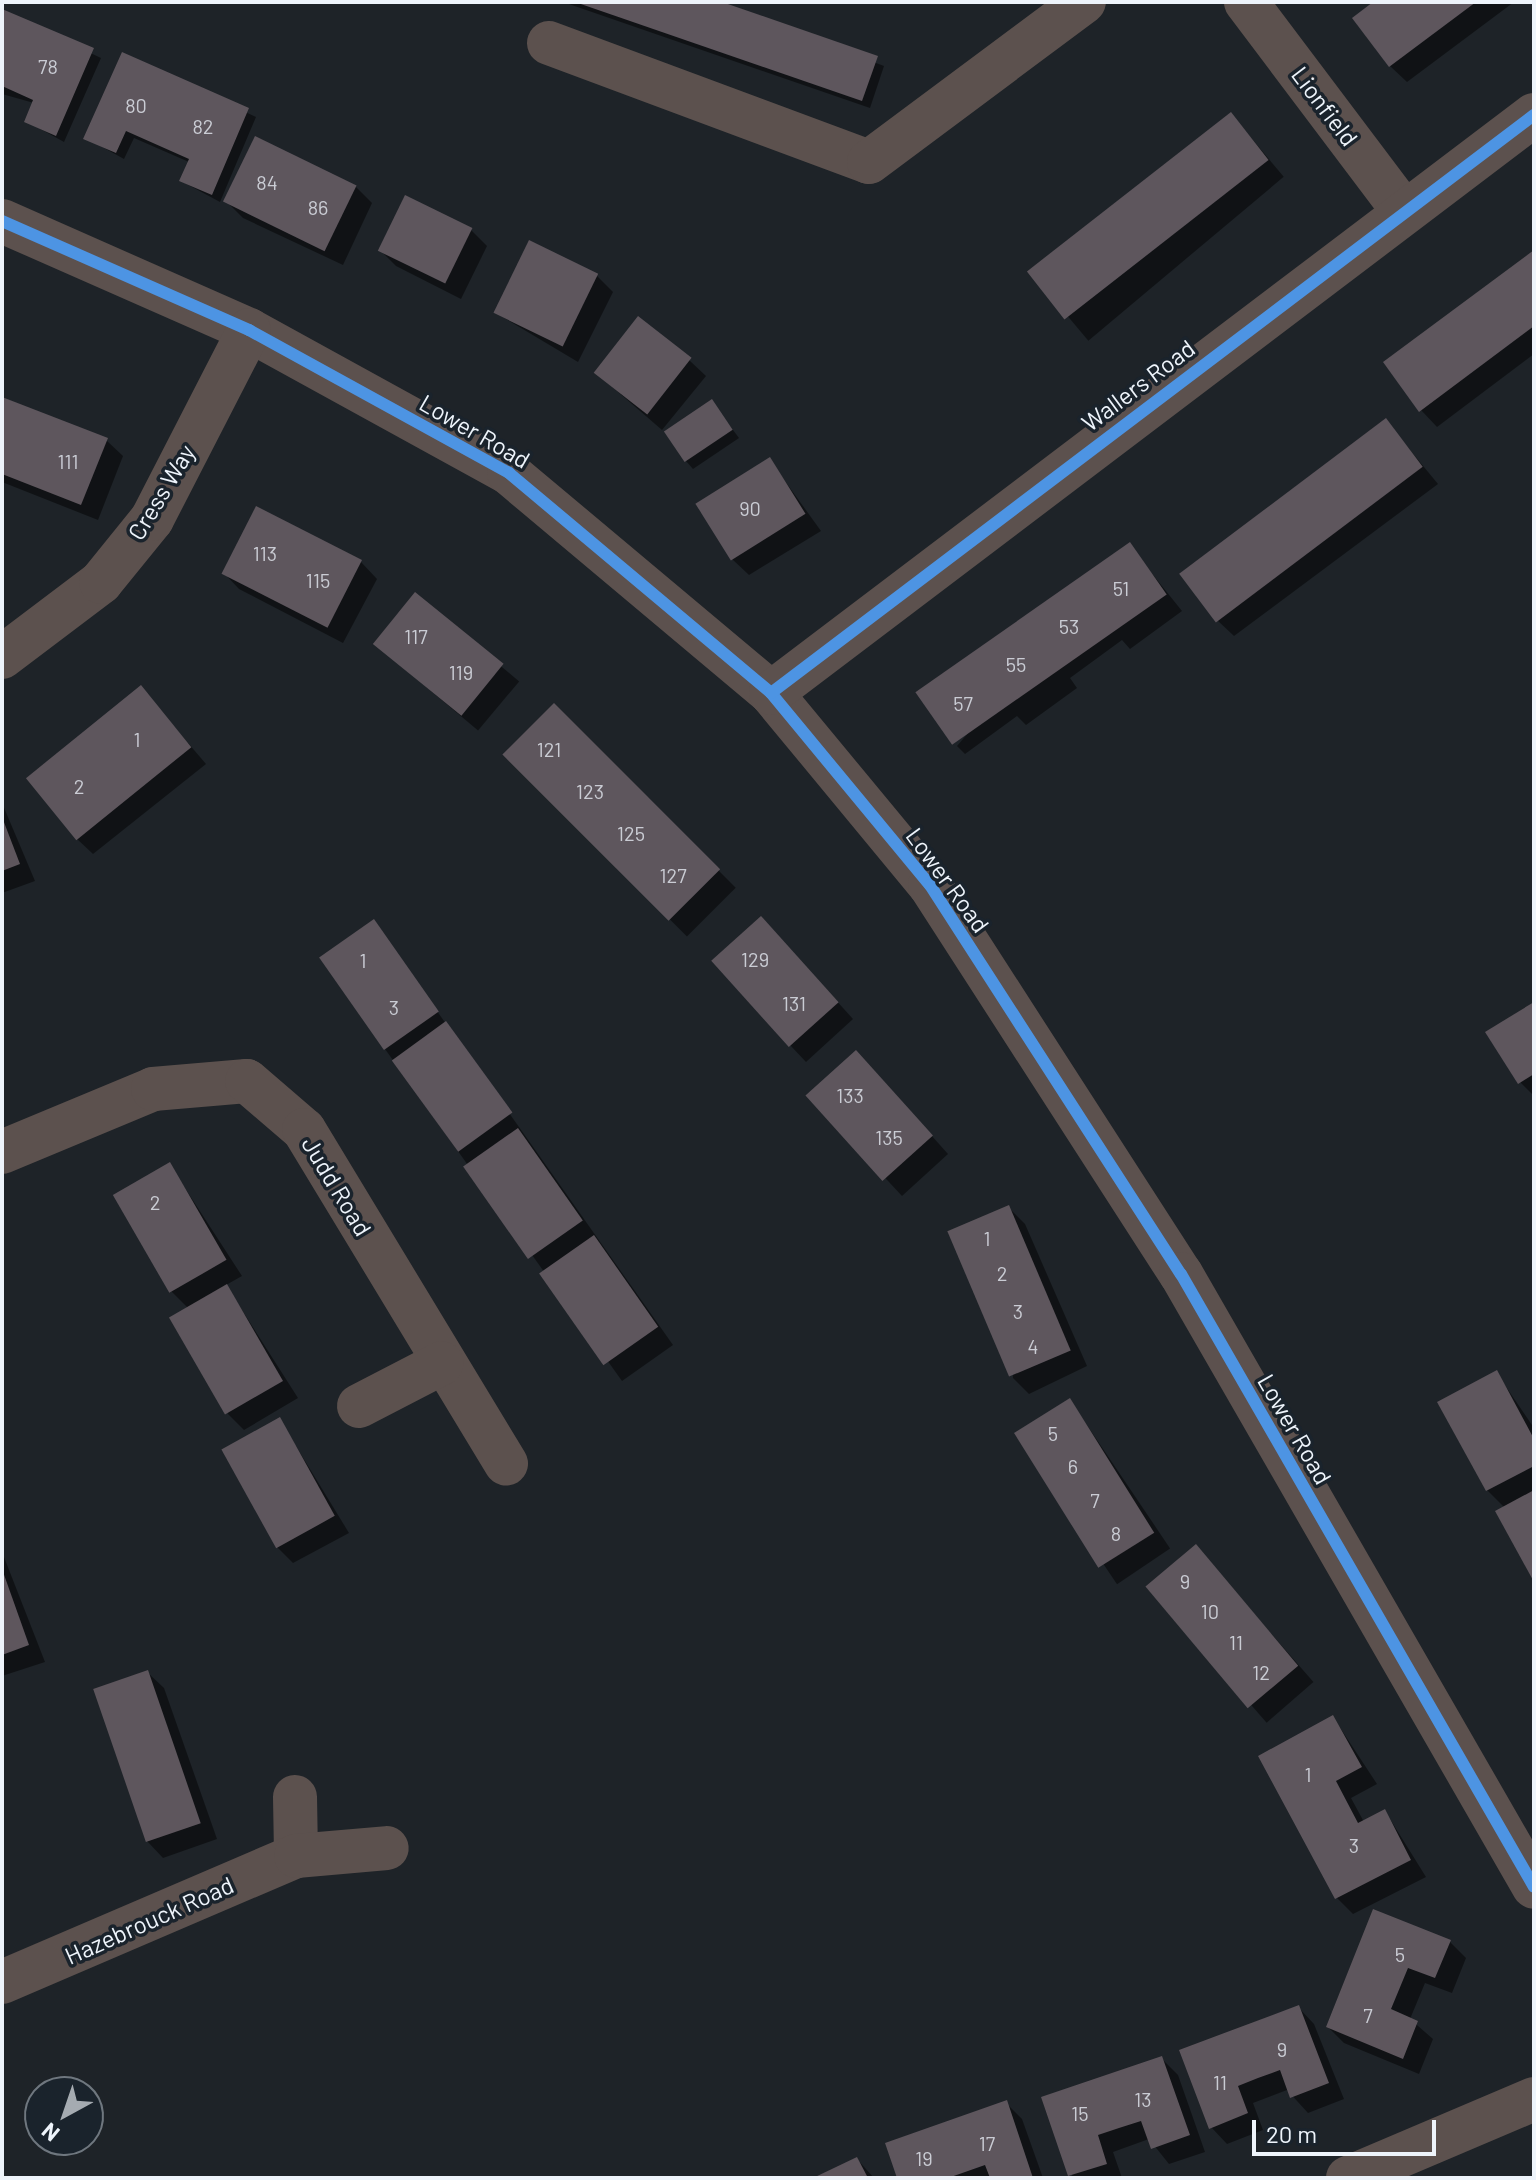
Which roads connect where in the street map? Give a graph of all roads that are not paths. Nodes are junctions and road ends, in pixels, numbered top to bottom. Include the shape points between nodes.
1 (1084, 2) edge
2 (1246, 2) edge
3 (549, 43) dead end
4 (1534, 115) edge
5 (1403, 210) junction
6 (2, 221) edge
7 (249, 330) junction
8 (2, 657) edge
9 (771, 693) junction
10 (2, 1152) edge
11 (442, 1363) junction
12 (359, 1406) dead end
13 (506, 1464) dead end
14 (295, 1797) dead end
15 (387, 1848) dead end
16 (296, 1856) junction
17 (1534, 1887) edge
18 (2, 1982) edge
19 (1534, 2099) edge
20 (1348, 2178) edge

1 - 3 street via 869,162
2 - 5 street, Lionfield
4 - 5 street, Wallers Road
5 - 9 street, Wallers Road
6 - 7 street, Lower Road
7 - 8 street, Cress Way via 152,519 101,582
7 - 9 street, Lower Road via 509,473
9 - 17 street, Lower Road via 930,885 1181,1274
10 - 11 street, Judd Road via 153,1089 247,1081 304,1130
11 - 12 street
11 - 13 street, Judd Road
14 - 16 street
15 - 16 street, Hazebrouck Road
16 - 18 street, Hazebrouck Road
19 - 20 street

